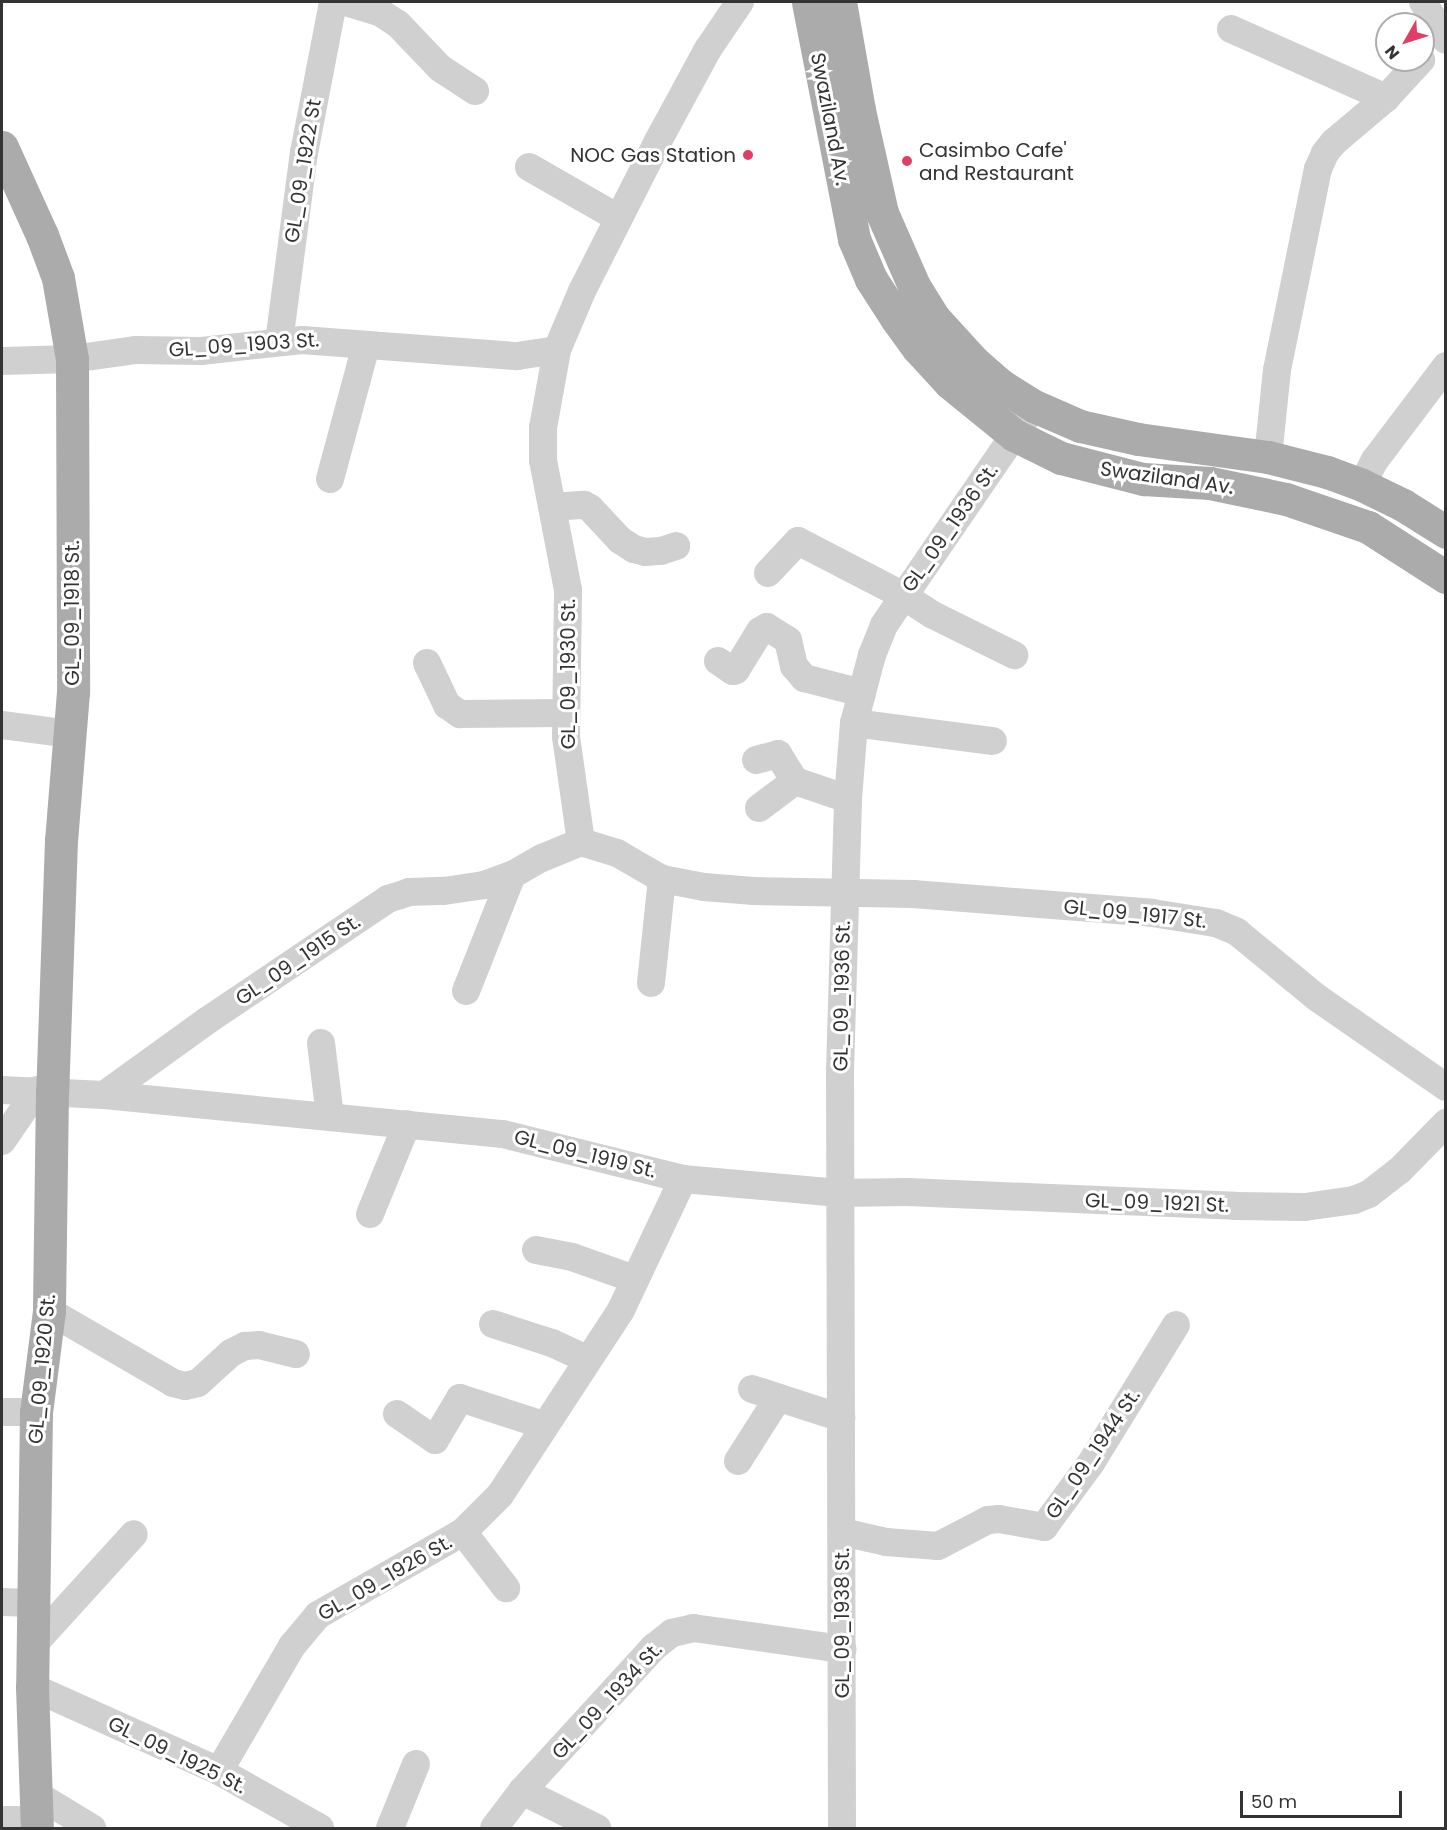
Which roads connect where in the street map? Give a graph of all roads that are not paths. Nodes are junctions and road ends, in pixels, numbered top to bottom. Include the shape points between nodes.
1 (333, 2) edge
2 (346, 2) edge
3 (741, 2) edge
4 (808, 2) edge
5 (840, 2) edge
6 (1232, 29) dead end
7 (1410, 72) edge
8 (475, 91) dead end
9 (1386, 98) junction
10 (2, 147) edge
11 (529, 167) dead end
12 (618, 218) junction
13 (279, 342) junction
14 (366, 346) junction
15 (557, 350) junction
16 (72, 359) junction
17 (2, 361) edge
18 (1446, 366) edge
19 (1034, 406) junction
20 (1014, 435) junction
21 (1268, 457) junction
22 (330, 479) dead end
23 (1362, 485) junction
24 (553, 507) junction
25 (1446, 532) edge
26 (676, 546) dead end
27 (768, 573) dead end
28 (1446, 577) edge
29 (902, 595) junction
30 (1014, 655) dead end
31 (718, 660) dead end
32 (427, 663) dead end
33 (862, 693) junction
34 (566, 713) junction
35 (854, 723) junction
36 (2, 725) edge
37 (71, 734) junction
38 (993, 741) dead end
39 (756, 760) dead end
40 (795, 781) junction
41 (848, 799) junction
42 (759, 808) dead end
43 (581, 842) junction
44 (512, 875) junction
45 (662, 879) junction
46 (844, 891) junction
47 (651, 983) dead end
48 (466, 991) dead end
49 (321, 1043) dead end
50 (1446, 1086) edge
51 (2, 1090) edge
52 (44, 1091) junction
53 (104, 1095) junction
54 (330, 1116) junction
55 (1446, 1123) edge
56 (407, 1124) junction
57 (2, 1141) edge
58 (683, 1179) junction
59 (839, 1193) junction
60 (370, 1214) dead end
61 (536, 1250) dead end
62 (634, 1279) junction
63 (49, 1311) junction
64 (493, 1324) dead end
65 (1176, 1325) dead end
66 (296, 1354) dead end
67 (586, 1359) junction
68 (752, 1389) dead end
69 (778, 1398) junction
70 (2, 1412) edge
71 (36, 1412) junction
72 (397, 1414) dead end
73 (841, 1418) junction
74 (543, 1425) junction
75 (738, 1461) dead end
76 (463, 1532) junction
77 (842, 1532) junction
78 (134, 1534) dead end
79 (506, 1588) dead end
80 (17, 1603) edge
81 (32, 1646) junction
82 (843, 1648) junction
83 (32, 1687) junction
84 (416, 1764) dead end
85 (219, 1771) junction
86 (522, 1791) junction
87 (36, 1814) edge
88 (2, 1820) edge
89 (92, 1828) edge
90 (320, 1828) edge
91 (390, 1828) edge
92 (494, 1828) edge
93 (597, 1828) edge
94 (842, 1828) edge

1 - 13 street, GL_09_1922 St via 304,153
2 - 8 street via 389,18 440,68
3 - 12 street, GL_09_1930 St. via 708,49
4 - 20 main road, Swaziland Av. via 854,239 872,279 918,348 950,383
5 - 19 main road, Swaziland Av. via 870,166 882,213 901,261 929,310 952,339 1002,386
6 - 9 street
7 - 9 street
9 - 21 street via 1334,142 1318,169 1277,370
10 - 16 main road, GL_09_1918 St. via 58,278
11 - 12 street
12 - 15 street, GL_09_1930 St.
13 - 14 street, GL_09_1903 St. via 327,340
13 - 16 street, GL_09_1903 St. via 201,351 136,350
14 - 15 street, GL_09_1903 St. via 517,356
14 - 22 street
15 - 24 street, GL_09_1930 St. via 543,428 543,460
16 - 17 street, GL_09_1903 St.
16 - 37 main road, GL_09_1918 St.
18 - 23 street via 1375,460
19 - 20 street, GL_09_1936 St.
19 - 21 main road, Swaziland Av. via 1104,433
20 - 28 main road, Swaziland Av. via 1061,458 1112,473 1253,491 1335,514 1395,542
20 - 29 street, GL_09_1936 St.
21 - 23 main road, Swaziland Av.
23 - 25 main road, Swaziland Av.
24 - 26 street via 590,508 634,549 661,551
24 - 34 street, GL_09_1930 St. via 568,590
27 - 29 street via 798,541
29 - 30 street via 931,614
29 - 33 street, GL_09_1936 St. via 884,625
31 - 33 street via 736,670 760,631 767,627 788,640 794,666 804,678
32 - 34 street via 447,705 460,714
33 - 35 street, GL_09_1936 St.
34 - 43 street, GL_09_1930 St.
35 - 38 street
35 - 41 street, GL_09_1936 St.
36 - 37 street
37 - 52 main road, GL_09_1918 St.
39 - 40 street via 778,754
40 - 41 street
40 - 42 street
41 - 46 street, GL_09_1936 St.
43 - 44 street, GL_09_1915 St.
43 - 45 street via 618,853
44 - 48 street
44 - 53 street, GL_09_1915 St. via 484,885 409,892 388,899
45 - 46 street via 754,891
45 - 47 street
46 - 50 street, GL_09_1917 St. via 1061,905 1216,923 1237,932 1316,997
46 - 59 street, GL_09_1936 St.
49 - 54 street
51 - 52 street, GL_09_1919 St.
52 - 53 street, GL_09_1919 St.
52 - 57 street
52 - 63 main road, GL_09_1920 St.
53 - 54 street, GL_09_1919 St.
54 - 56 street, GL_09_1919 St.
55 - 59 street, GL_09_1921 St. via 1400,1170 1369,1194 1342,1203 1234,1206 907,1192
56 - 58 street, GL_09_1919 St. via 523,1137
56 - 60 street
58 - 59 street, GL_09_1919 St.
58 - 62 street, GL_09_1926 St.
59 - 73 street, GL_09_1938 St.
61 - 62 street via 572,1257
62 - 67 street, GL_09_1926 St. via 621,1310
63 - 66 street via 179,1384 198,1383 231,1353 245,1346 259,1345
63 - 71 main road, GL_09_1920 St.
64 - 67 street
65 - 77 street, GL_09_1944 St. via 1091,1463 1044,1527 988,1520 938,1546 886,1542
67 - 74 street, GL_09_1926 St.
68 - 69 street
69 - 73 street
69 - 75 street
70 - 71 street
71 - 80 main road, GL_09_1920 St.
72 - 74 street via 435,1440 460,1398
73 - 77 street, GL_09_1938 St.
74 - 76 street, GL_09_1926 St. via 500,1496
76 - 79 street
76 - 85 street, GL_09_1926 St. via 318,1614 292,1646
77 - 82 street, GL_09_1938 St.
78 - 81 street
80 - 81 main road, GL_09_1920 St.
81 - 83 main road, GL_09_1920 St.
82 - 86 street, GL_09_1934 St. via 693,1628 672,1633 654,1647
82 - 94 street, GL_09_1938 St.
83 - 85 street, GL_09_1925 St.
83 - 87 main road, GL_09_1920 St.
84 - 91 street
85 - 90 street, GL_09_1925 St.
86 - 92 street, GL_09_1934 St.
86 - 93 street
87 - 88 street
87 - 89 street

